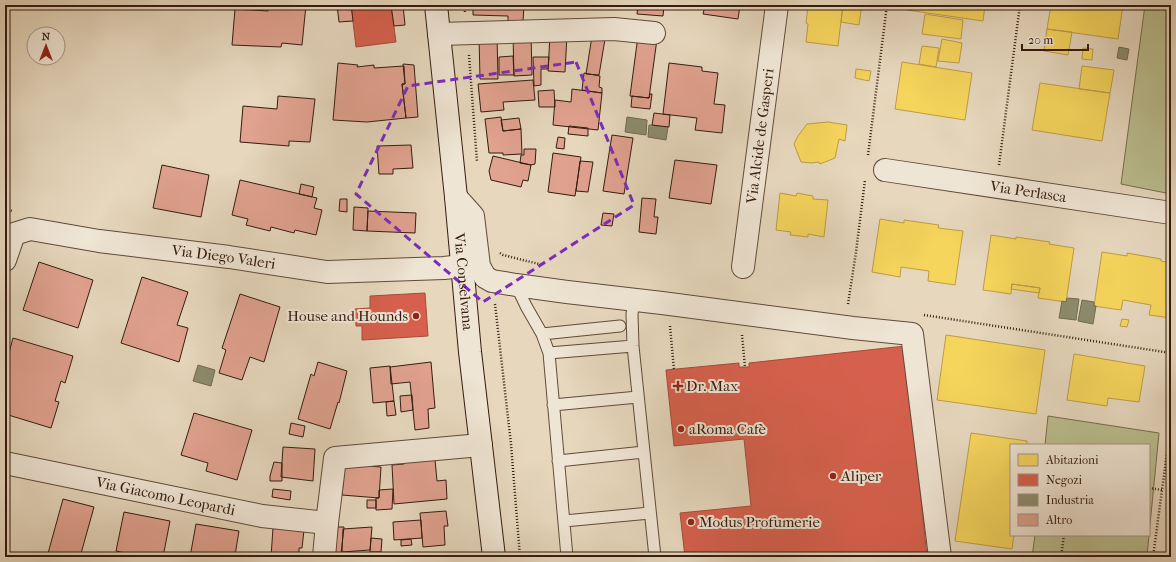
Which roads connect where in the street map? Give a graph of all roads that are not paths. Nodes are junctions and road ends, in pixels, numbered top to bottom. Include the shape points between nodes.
1 (436, 5) edge
2 (778, 5) edge
3 (654, 33) dead end
4 (439, 34) junction
5 (885, 170) dead end
6 (456, 197) junction
7 (1171, 213) edge
8 (5, 260) edge
9 (462, 266) junction
10 (743, 267) dead end
11 (516, 285) junction
12 (634, 300) junction
13 (620, 326) dead end
14 (542, 334) junction
15 (633, 346) junction
16 (549, 353) junction
17 (638, 396) junction
18 (553, 405) junction
19 (481, 445) junction
20 (644, 452) junction
21 (558, 461) junction
22 (5, 463) edge
23 (650, 513) junction
24 (564, 521) junction
25 (327, 523) junction
26 (324, 557) edge
27 (494, 557) edge
28 (567, 557) edge
29 (654, 557) edge
30 (940, 557) edge

1 - 4 street, Via Conselvana
2 - 10 street, Via Alcide de Gasperi
3 - 4 street via 614,29
4 - 6 street, Via Conselvana
5 - 7 street, Via Perlasca
6 - 9 street, Via Conselvana
6 - 11 street via 473,216 479,266 485,277 492,281
8 - 9 street, Via Diego Valeri via 14,234 30,229 327,272
9 - 19 street, Via Conselvana
11 - 12 street
11 - 14 lane
12 - 15 lane
12 - 30 street via 912,334
13 - 14 lane
14 - 16 lane
15 - 16 lane
15 - 17 lane
16 - 18 lane
17 - 18 lane
17 - 20 lane
18 - 21 lane
19 - 25 street via 335,458
19 - 27 street, Via Conselvana
20 - 21 lane
20 - 23 lane
21 - 24 lane
22 - 25 street, Via Giacomo Leopardi via 262,516
23 - 24 lane
23 - 29 lane
24 - 28 lane
25 - 26 street

